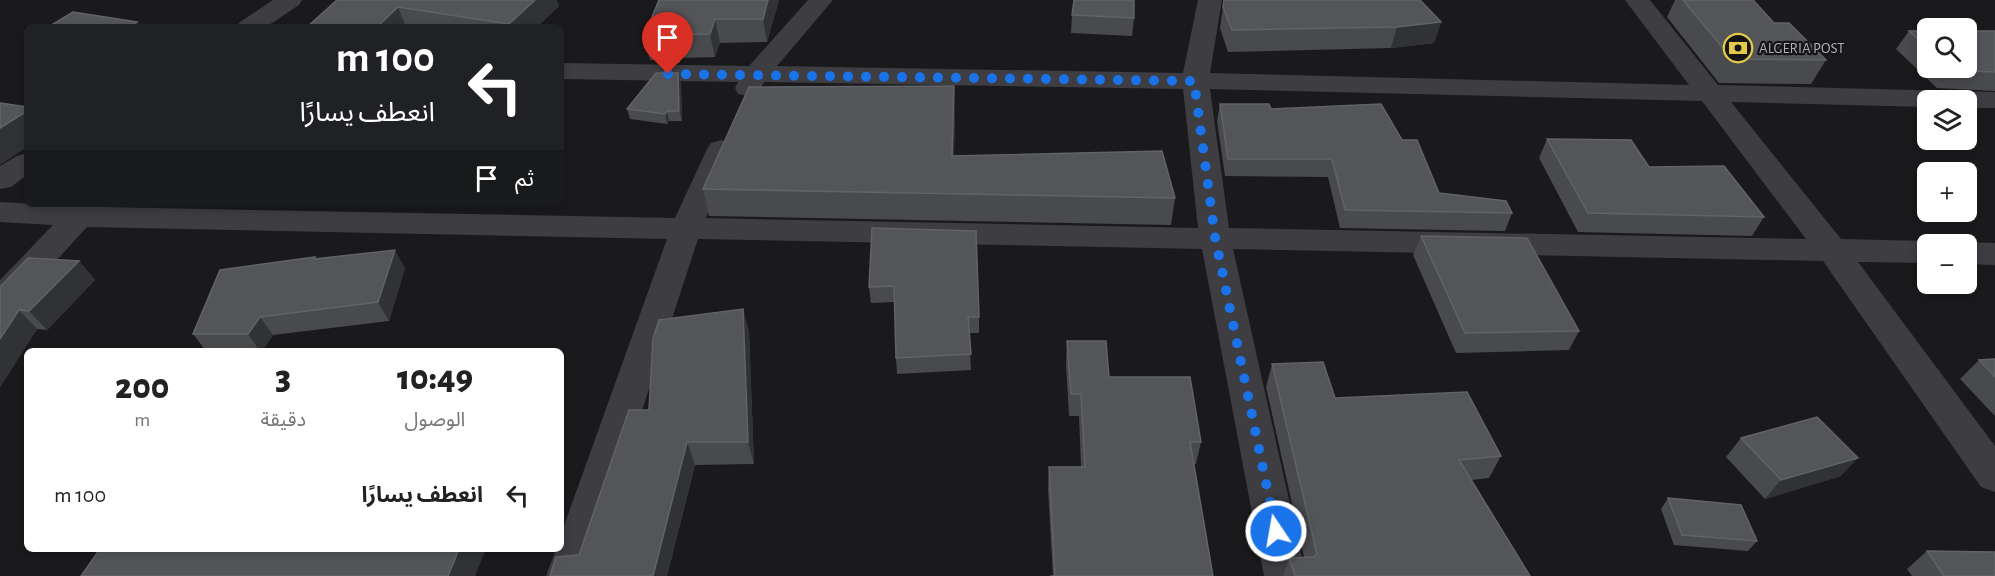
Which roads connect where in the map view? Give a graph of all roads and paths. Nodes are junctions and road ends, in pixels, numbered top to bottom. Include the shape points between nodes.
1 (290, 0) edge
2 (821, 0) edge
3 (1210, 0) edge
4 (1637, 0) edge
5 (254, 24) edge
6 (564, 71) edge
7 (754, 76) junction
8 (1194, 81) junction
9 (1712, 94) junction
10 (1995, 99) edge
11 (24, 164) edge
12 (0, 180) edge
13 (85, 211) edge
14 (0, 212) edge
15 (686, 229) junction
16 (1215, 237) junction
17 (1832, 250) junction
18 (1917, 252) edge
19 (1977, 253) edge
20 (1995, 254) edge
21 (0, 301) edge
22 (1995, 476) edge
23 (567, 576) edge
24 (1285, 576) edge

1 - 5 street
2 - 7 street
3 - 8 street
4 - 9 street
6 - 7 street
7 - 8 street
7 - 15 street
8 - 9 street
8 - 16 street
9 - 10 street
9 - 17 street
11 - 12 street
13 - 14 street
13 - 15 street
13 - 21 street
15 - 16 street
15 - 23 street
16 - 17 street
16 - 24 street
17 - 18 street
17 - 22 street
19 - 20 street

